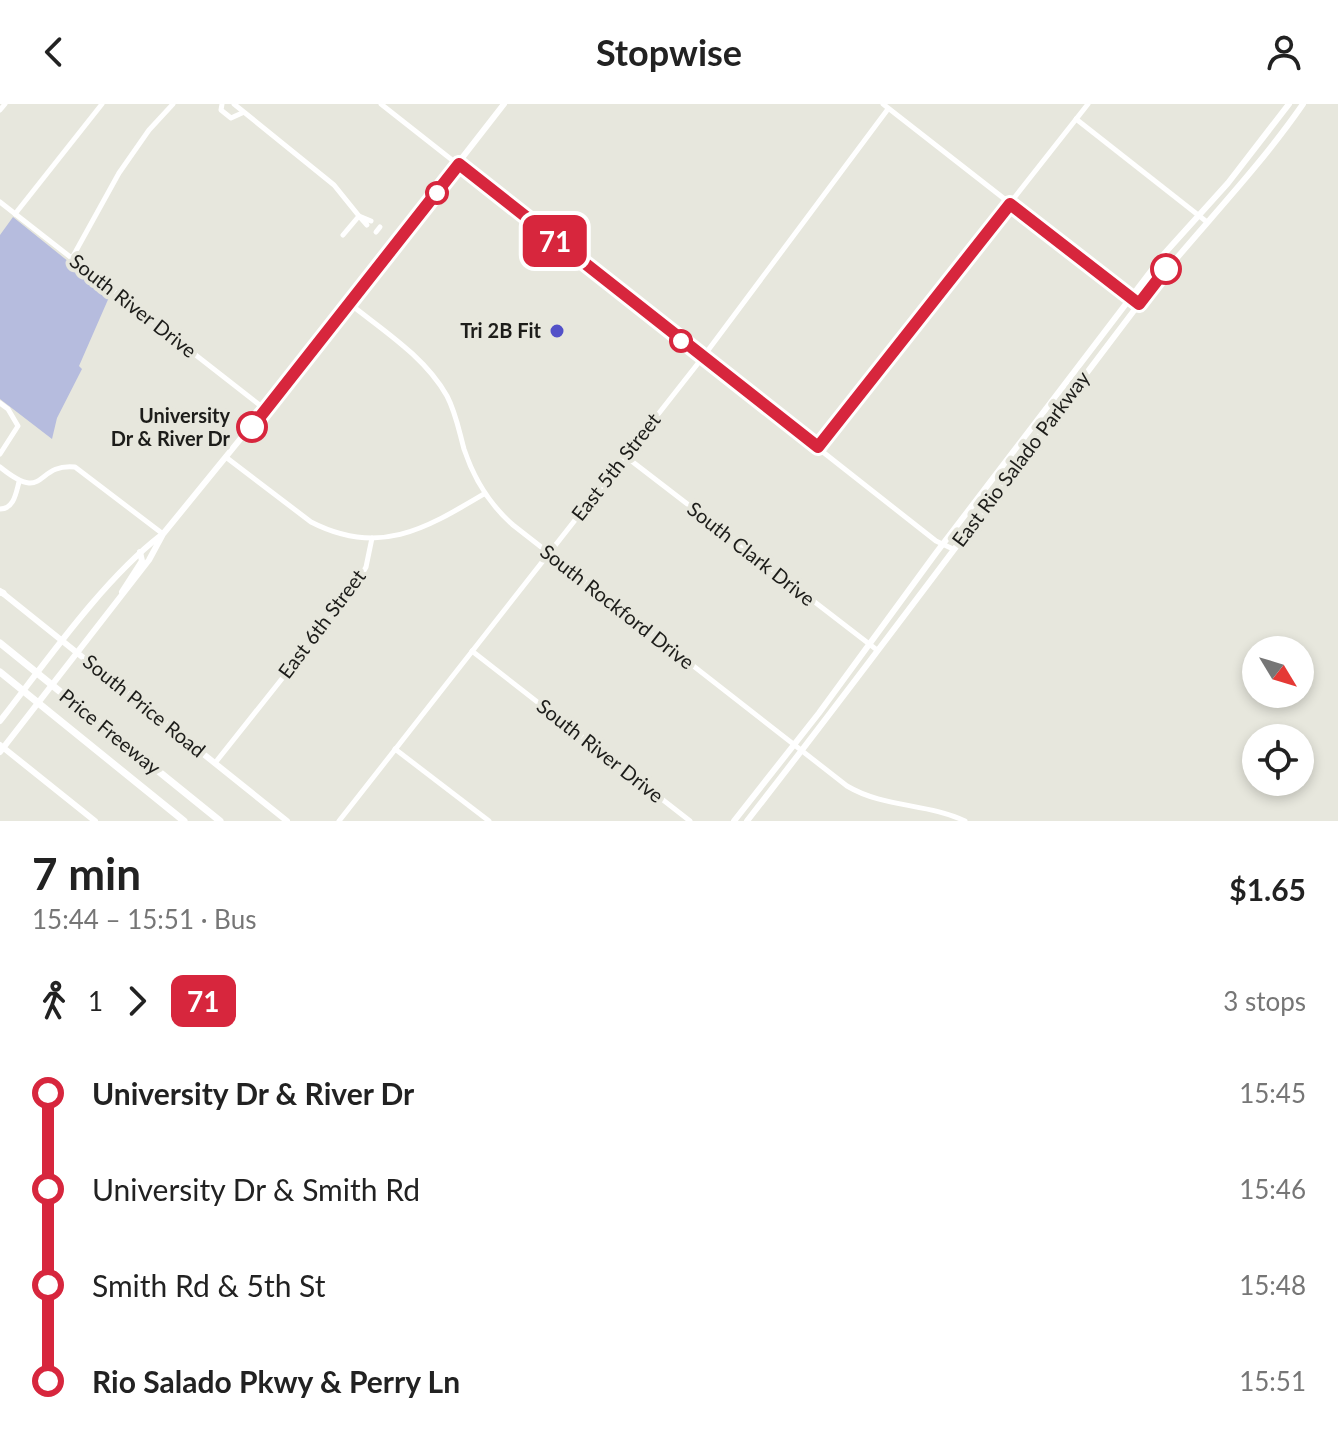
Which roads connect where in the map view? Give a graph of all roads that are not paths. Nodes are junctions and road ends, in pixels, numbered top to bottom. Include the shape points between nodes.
1 (5, 104) edge
2 (102, 104) edge
3 (173, 104) edge
4 (222, 104) edge
5 (234, 104) edge
6 (381, 104) edge
7 (504, 104) edge
8 (1088, 104) edge
9 (1289, 104) edge
10 (1303, 104) edge
11 (886, 106) edge
12 (0, 110) edge
13 (242, 113) junction
14 (1076, 119) junction
15 (459, 164) junction
16 (0, 202) edge
17 (1010, 204) junction
18 (15, 214) junction
19 (359, 216) junction
20 (1198, 216) junction
21 (1207, 222) junction
22 (371, 224) dead end
23 (343, 235) dead end
24 (72, 258) junction
25 (1131, 297) junction
26 (350, 304) junction
27 (1139, 304) junction
28 (703, 357) junction
29 (0, 403) edge
30 (266, 410) junction
31 (818, 447) junction
32 (0, 454) edge
33 (625, 456) junction
34 (227, 458) junction
35 (0, 467) edge
36 (19, 482) junction
37 (484, 494) junction
38 (2, 509) edge
39 (163, 534) junction
40 (372, 538) junction
41 (940, 544) junction
42 (140, 552) junction
43 (950, 552) junction
44 (548, 554) junction
45 (1, 592) edge
46 (120, 599) junction
47 (62, 641) junction
48 (0, 643) edge
49 (868, 644) junction
50 (877, 650) junction
51 (472, 651) junction
52 (77, 653) junction
53 (0, 672) edge
54 (2, 718) edge
55 (794, 745) junction
56 (1, 748) edge
57 (395, 749) junction
58 (802, 751) junction
59 (215, 763) junction
60 (95, 821) edge
61 (184, 821) edge
62 (220, 821) edge
63 (287, 821) edge
64 (339, 821) edge
65 (489, 821) edge
66 (690, 821) edge
67 (734, 821) edge
68 (747, 821) edge
69 (965, 821) edge

1 - 12 street
2 - 18 street
3 - 24 street via 119,173
4 - 13 street via 221,110 231,118
5 - 13 street
6 - 15 street
7 - 15 main road
8 - 14 street
9 - 20 main road, East Rio Salado Parkway
10 - 21 main road, East Rio Salado Parkway
11 - 17 street
11 - 28 street, East 5th Street
13 - 19 street via 334,185
14 - 17 street
14 - 20 street
15 - 26 main road
15 - 28 street
16 - 18 street, South River Drive
17 - 25 street
17 - 31 street
18 - 24 street, South River Drive
19 - 22 street
19 - 23 street
20 - 21 street
20 - 25 main road, East Rio Salado Parkway
21 - 27 main road, East Rio Salado Parkway
24 - 30 street, South River Drive
25 - 27 street
25 - 41 main road, East Rio Salado Parkway
26 - 30 main road
26 - 37 street, South Rockford Drive via 437,381
27 - 43 main road, East Rio Salado Parkway
28 - 31 street
28 - 33 street, East 5th Street
29 - 32 street via 18,426
30 - 34 main road
31 - 41 street
33 - 44 street, East 5th Street
33 - 49 street, South Clark Drive
34 - 39 main road
34 - 40 street via 311,522
35 - 36 street
36 - 38 street via 12,504
36 - 39 street via 33,483 60,467 75,467
37 - 40 street via 420,530
37 - 44 street, South Rockford Drive
39 - 42 main road
39 - 46 main road
40 - 59 street, East 6th Street via 366,567 354,588
41 - 43 street
41 - 49 main road, East Rio Salado Parkway
42 - 46 main road via 142,561
42 - 47 main road
43 - 50 main road, East Rio Salado Parkway
44 - 51 street, East 5th Street
44 - 55 street, South Rockford Drive
45 - 47 main road, South Price Road
46 - 52 main road
47 - 52 main road, South Price Road
47 - 54 main road
48 - 62 highway, Price Freeway
49 - 50 street, South Clark Drive
49 - 55 main road, East Rio Salado Parkway
50 - 58 main road, East Rio Salado Parkway
51 - 57 street, East 5th Street
51 - 66 street, South River Drive
52 - 56 main road
52 - 59 main road, South Price Road
53 - 61 highway, Price Freeway
55 - 58 street, South Rockford Drive
55 - 67 main road, East Rio Salado Parkway
56 - 60 main road
57 - 64 street, East 5th Street
57 - 65 street
58 - 68 main road, East Rio Salado Parkway
58 - 69 street, South Rockford Drive via 865,796
59 - 63 main road, South Price Road

